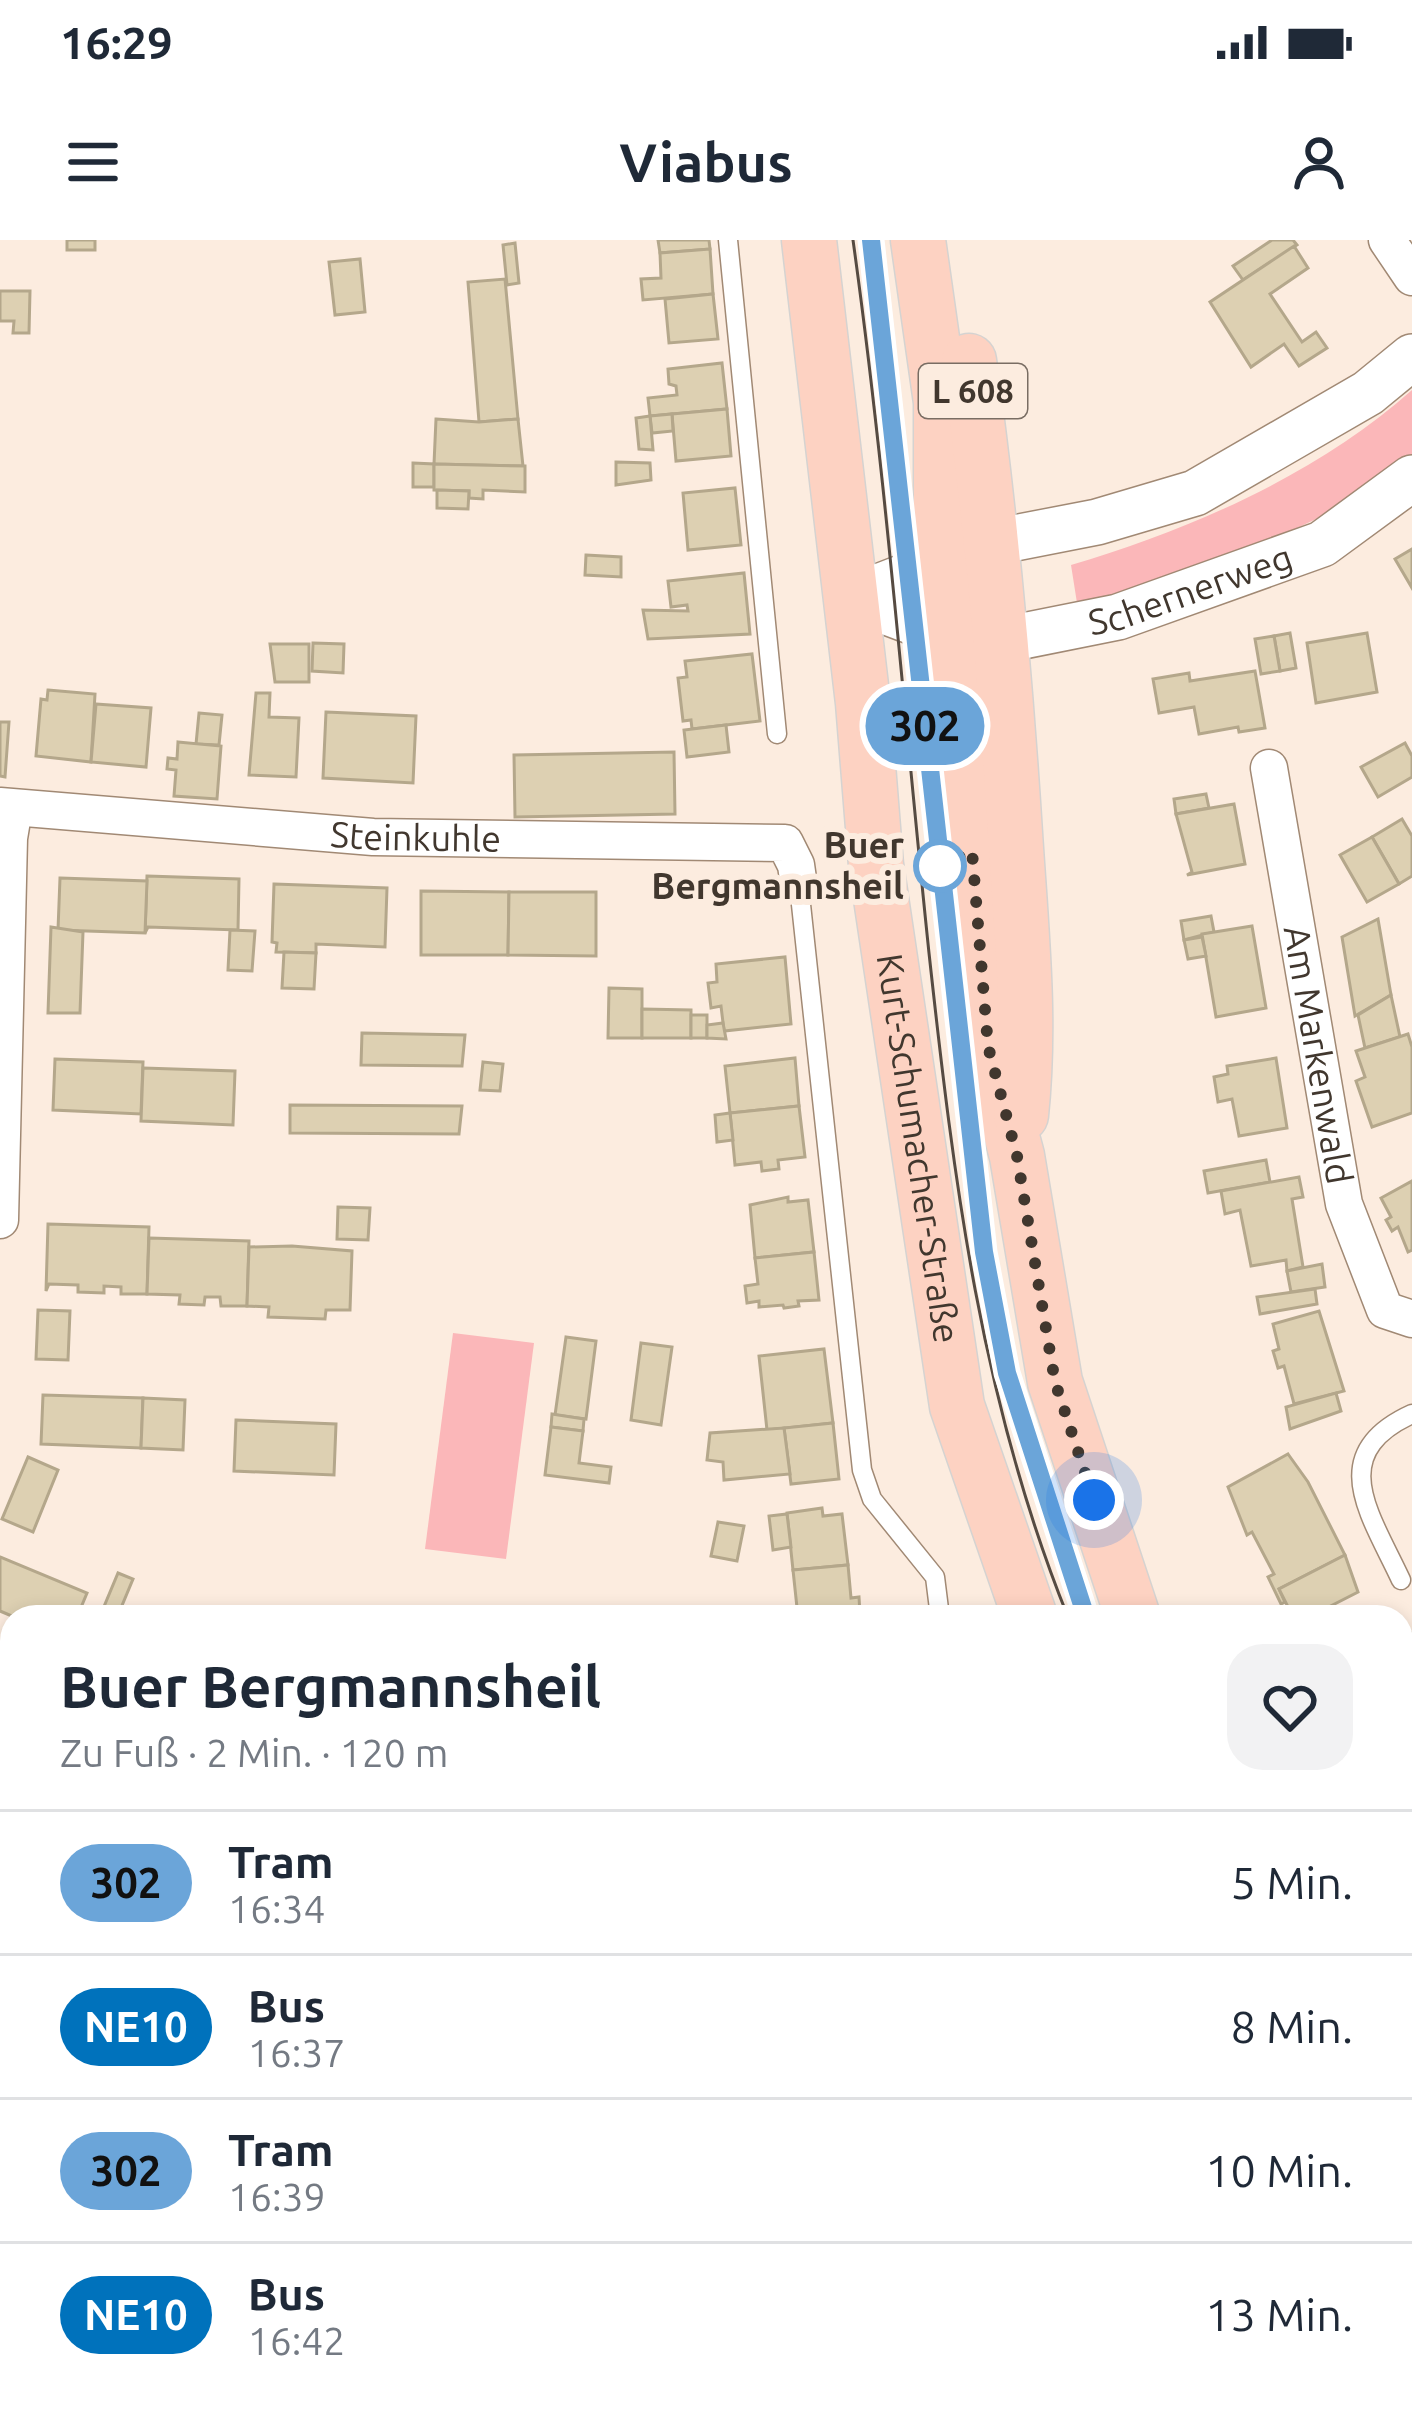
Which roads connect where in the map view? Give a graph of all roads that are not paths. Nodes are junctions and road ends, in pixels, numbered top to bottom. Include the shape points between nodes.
1 (728, 240) edge
2 (809, 240) edge
3 (918, 240) edge
4 (953, 240) edge
5 (1387, 240) edge
6 (1412, 277) edge
7 (1412, 357) edge
8 (1412, 478) edge
9 (994, 542) junction
10 (941, 565) junction
11 (850, 598) junction
12 (948, 635) junction
13 (1003, 640) junction
14 (778, 734) dead end
15 (1269, 768) dead end
16 (7, 807) edge
17 (799, 886) joint
18 (1017, 1156) junction
19 (0, 1220) edge
20 (1412, 1319) edge
21 (1412, 1414) edge
22 (1401, 1580) dead end
23 (939, 1605) edge
24 (1026, 1605) edge
25 (1128, 1605) edge

1 - 14 lane
2 - 11 main road, Kurt-Schumacher-Straße
3 - 10 main road via 941,402
4 - 9 main road, L 608
5 - 6 street
7 - 9 street via 1368,393 1195,493
8 - 13 street, Schernerweg via 1322,544 1118,617
9 - 10 street
9 - 13 main road, L 608
10 - 11 street
10 - 12 main road
11 - 12 street, Schernerweg
11 - 24 main road, Kurt-Schumacher-Straße via 877,865 957,1406
12 - 13 street, Schernerweg
12 - 18 main road via 988,1046
13 - 18 main road, L 608 via 1027,993
15 - 20 street, Am Markenwald via 1344,1204 1385,1310
16 - 17 street, Steinkuhle via 374,837 785,843
16 - 19 street
17 - 23 lane via 862,1470 872,1499 935,1576
18 - 25 main road, L 608 via 1055,1382
21 - 22 lane via 1377,1432 1360,1469

